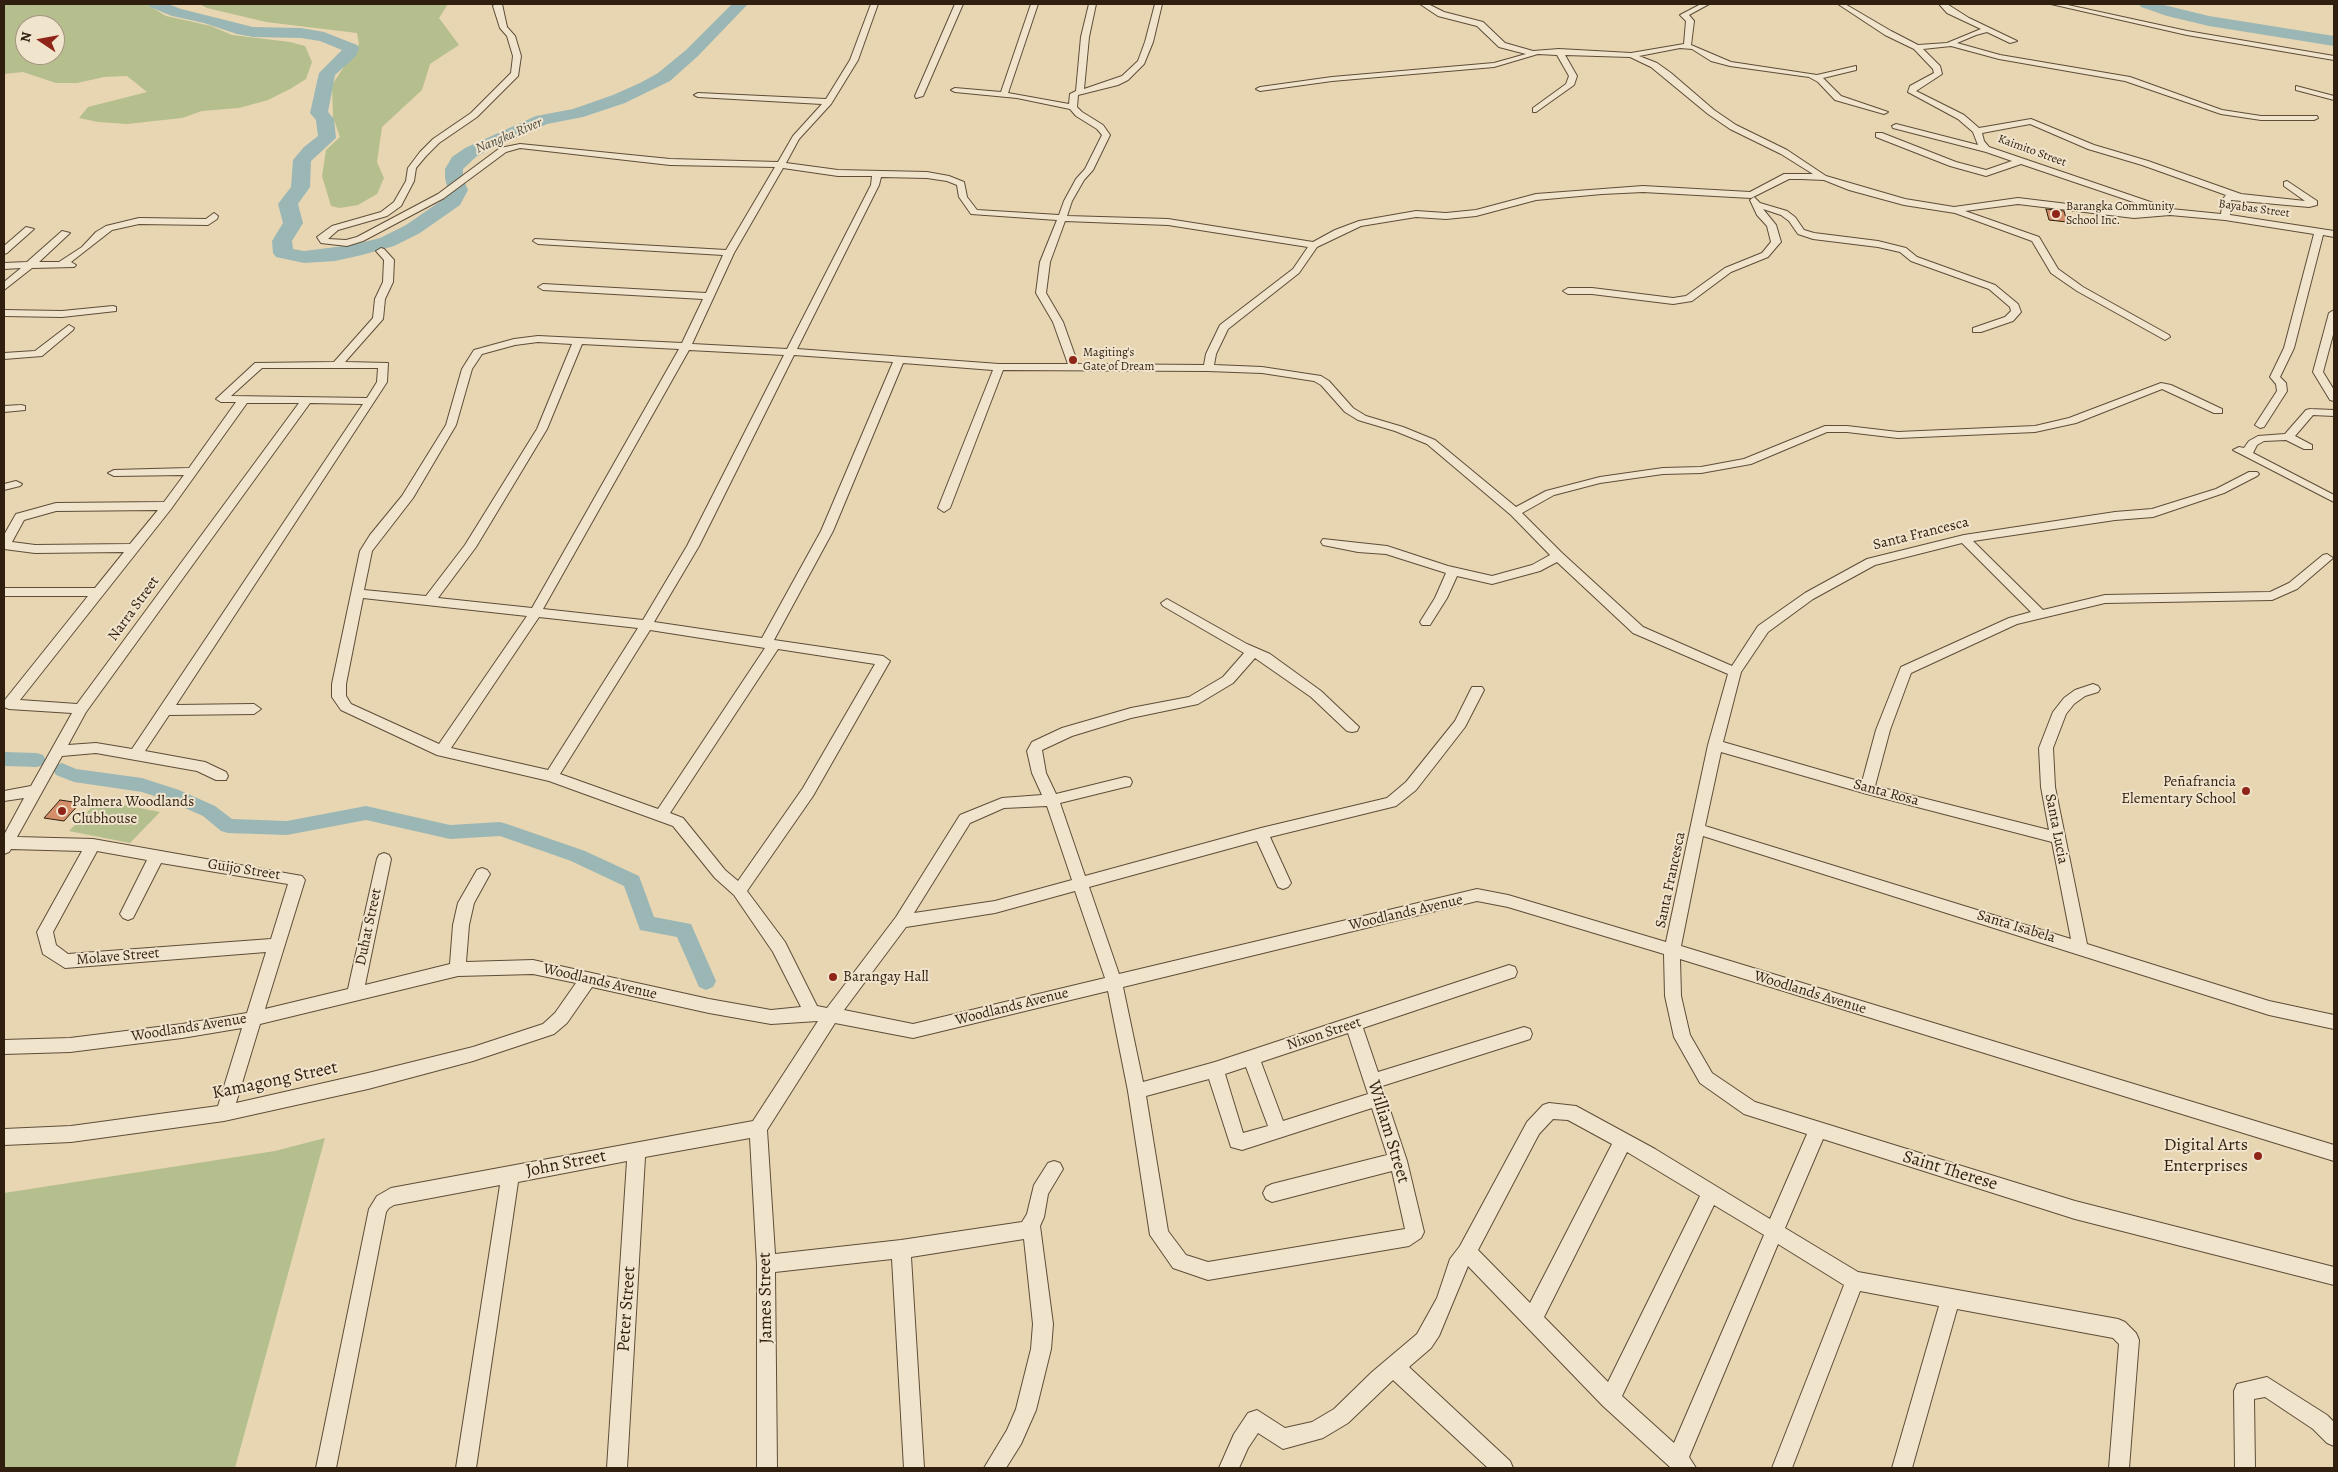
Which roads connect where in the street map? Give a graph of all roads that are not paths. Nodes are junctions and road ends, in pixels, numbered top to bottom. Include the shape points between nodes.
1 (498, 4) edge
2 (874, 4) edge
3 (959, 4) edge
4 (1035, 4) edge
5 (1092, 4) edge
6 (1159, 4) edge
7 (1423, 4) edge
8 (1706, 4) edge
9 (1841, 4) edge
10 (1943, 4) edge
11 (2055, 4) edge
12 (1988, 30) junction
13 (2013, 40) dead end
14 (1950, 44) junction
15 (1686, 46) junction
16 (1917, 47) junction
17 (1559, 51) junction
18 (1531, 53) junction
19 (1631, 55) junction
20 (2334, 58) edge
21 (1853, 68) dead end
22 (1817, 77) junction
23 (2299, 88) dead end
24 (1260, 89) dead end
25 (955, 90) dead end
26 (1080, 91) junction
27 (1004, 94) junction
28 (698, 95) dead end
29 (919, 96) dead end
30 (2334, 98) edge
31 (828, 102) junction
32 (1073, 107) junction
33 (1536, 110) dead end
34 (1884, 112) dead end
35 (2314, 118) dead end
36 (1896, 126) dead end
37 (1977, 131) junction
38 (1879, 135) dead end
39 (1992, 151) junction
40 (2020, 161) junction
41 (781, 165) junction
42 (877, 173) junction
43 (1825, 178) junction
44 (2287, 184) dead end
45 (1751, 195) junction
46 (2237, 195) junction
47 (1758, 205) junction
48 (1954, 210) junction
49 (2170, 212) junction
50 (214, 216) dead end
51 (2225, 217) junction
52 (1062, 218) junction
53 (29, 229) dead end
54 (65, 232) dead end
55 (2319, 232) junction
56 (2334, 234) edge
57 (538, 241) dead end
58 (1314, 245) junction
59 (4, 251) edge
60 (381, 251) dead end
61 (729, 253) junction
62 (30, 265) junction
63 (61, 265) junction
64 (76, 265) dead end
65 (4, 266) edge
66 (4, 287) edge
67 (543, 287) dead end
68 (1568, 290) dead end
69 (710, 296) junction
70 (113, 309) dead end
71 (4, 313) edge
72 (2334, 314) edge
73 (70, 328) dead end
74 (1977, 330) dead end
75 (2165, 337) dead end
76 (578, 342) junction
77 (685, 347) junction
78 (2330, 348) edge
79 (792, 352) junction
80 (4, 356) edge
81 (898, 361) junction
82 (337, 365) junction
83 (999, 367) junction
84 (1074, 367) junction
85 (1208, 368) junction
86 (245, 398) junction
87 (2334, 398) edge
88 (308, 399) junction
89 (370, 401) junction
90 (20, 408) dead end
91 (4, 409) edge
92 (2218, 411) dead end
93 (2334, 413) edge
94 (2260, 425) dead end
95 (2288, 437) junction
96 (2308, 447) dead end
97 (2243, 451) joint
98 (192, 471) junction
99 (114, 473) dead end
100 (2253, 474) dead end
101 (16, 484) dead end
102 (4, 487) edge
103 (2334, 499) edge
104 (167, 506) junction
105 (944, 508) dead end
106 (1515, 512) junction
107 (1964, 538) junction
108 (1328, 542) dead end
109 (4, 545) edge
110 (134, 548) junction
111 (1558, 556) junction
112 (2327, 558) dead end
113 (1453, 571) junction
114 (4, 592) edge
115 (99, 592) junction
116 (357, 593) junction
117 (429, 602) junction
118 (1167, 602) dead end
119 (535, 613) junction
120 (2040, 614) junction
121 (1426, 622) dead end
122 (647, 624) junction
123 (769, 645) junction
124 (1253, 652) junction
125 (1735, 672) junction
126 (2093, 689) dead end
127 (1477, 690) dead end
128 (81, 709) junction
129 (254, 709) dead end
130 (166, 710) junction
131 (1352, 727) dead end
132 (1715, 745) junction
133 (56, 751) junction
134 (442, 751) junction
135 (135, 756) junction
136 (221, 776) dead end
137 (551, 776) junction
138 (1125, 782) dead end
139 (1867, 789) junction
140 (34, 791) junction
141 (4, 796) edge
142 (1052, 800) junction
143 (661, 816) junction
144 (1698, 829) junction
145 (1261, 834) junction
146 (2057, 838) junction
147 (6, 845) edge
148 (93, 845) junction
149 (157, 856) junction
150 (384, 859) dead end
151 (482, 874) dead end
152 (1283, 883) dead end
153 (1081, 885) junction
154 (739, 891) junction
155 (128, 914) dead end
156 (901, 921) junction
157 (278, 945) junction
158 (2080, 947) junction
159 (1672, 950) junction
160 (458, 969) junction
161 (1508, 972) dead end
162 (588, 979) junction
163 (1114, 982) junction
164 (355, 995) junction
165 (812, 1013) junction
166 (831, 1015) junction
167 (252, 1019) junction
168 (1354, 1025) junction
169 (2333, 1025) edge
170 (1524, 1034) dead end
171 (4, 1047) edge
172 (1250, 1058) junction
173 (1215, 1070) junction
174 (1372, 1081) junction
175 (1137, 1091) junction
176 (1378, 1098) junction
177 (224, 1113) junction
178 (758, 1128) junction
179 (1278, 1129) junction
180 (1818, 1129) junction
181 (4, 1137) edge
182 (1623, 1141) junction
183 (637, 1150) junction
184 (2334, 1154) edge
185 (1398, 1161) junction
186 (1054, 1169) dead end
187 (510, 1175) junction
188 (1711, 1192) junction
189 (1272, 1193) dead end
190 (1028, 1228) junction
191 (1776, 1231) junction
192 (900, 1249) junction
193 (1467, 1252) junction
194 (766, 1264) junction
195 (2334, 1276) edge
196 (1855, 1281) junction
197 (1950, 1300) junction
198 (1532, 1320) junction
199 (1394, 1368) junction
200 (1610, 1399) junction
201 (2334, 1436) edge
202 (1681, 1464) edge
203 (1907, 1466) edge
204 (326, 1468) edge
205 (466, 1468) edge
206 (617, 1468) edge
207 (767, 1468) edge
208 (914, 1468) edge
209 (994, 1468) edge
210 (1229, 1468) edge
211 (1504, 1468) edge
212 (1782, 1468) edge
213 (2119, 1468) edge
214 (2245, 1468) edge

1 - 41 street via 504,28 512,36 517,56 515,74 474,115 436,141 424,154 412,168 410,181 398,204 384,214 336,228 322,237 324,241 347,243 360,239 441,196 503,150 520,146 670,162
2 - 31 street via 854,60
3 - 29 street
4 - 27 street
5 - 26 street
6 - 26 street via 1141,62 1115,83
7 - 18 street via 1442,14 1480,24 1502,44
8 - 15 street via 1684,15 1690,21
9 - 16 street via 1888,34
10 - 12 street via 1950,11
11 - 20 street via 2187,33
12 - 13 street
12 - 14 street
14 - 16 street
14 - 35 street via 1999,57 2127,80 2222,112 2261,118
15 - 19 street
15 - 22 street via 1700,49 1714,59 1730,64
16 - 37 street, Kaimito Street via 1938,68 1938,74 1912,88 1912,92 1961,117
17 - 18 street
17 - 19 street
17 - 33 street via 1573,76 1570,85
18 - 24 street via 1494,64
19 - 43 street via 1654,65 1733,127 1784,152
21 - 22 street
22 - 34 street via 1838,98
23 - 30 street
25 - 27 street
26 - 32 street via 1074,94
27 - 32 street
28 - 31 street
31 - 41 street via 796,138
32 - 52 street via 1106,135 1090,170 1080,179 1068,201
36 - 39 street
37 - 39 street, Kaimito Street via 1980,142
37 - 46 street via 2031,121 2091,147
38 - 40 street via 1953,164 1983,172
39 - 40 street, Kaimito Street
40 - 49 street, Kaimito Street
41 - 42 street via 838,173
41 - 61 street
42 - 52 street via 950,179 961,184 963,197 974,212
42 - 79 street via 875,184
43 - 45 street via 1787,176
43 - 48 street via 1878,196
44 - 46 street via 2314,203
45 - 47 street
45 - 58 street via 1643,189 1536,197 1476,213 1416,214 1359,224
46 - 51 street via 2227,198
47 - 68 street via 1761,215 1772,225 1776,242 1766,255 1728,270 1690,299 1674,301
47 - 74 street via 1784,213 1801,232 1813,236 1903,250 1914,259 1992,287 2015,306 2016,312 2009,319
48 - 49 street via 2018,201 2134,215
48 - 75 street via 2036,239 2054,271
49 - 51 street, Bayabas Street
50 - 63 street via 208,222 139,221 109,228
51 - 55 street, Bayabas Street
52 - 58 street via 1168,222
52 - 84 street via 1045,262 1041,293 1058,322
53 - 59 street
54 - 62 street
55 - 56 street, Bayabas Street
55 - 94 street via 2289,348 2275,377 2281,383 2282,391
57 - 61 street
58 - 85 street via 1296,271 1224,327
60 - 82 street via 389,260 388,282 380,299 378,319
61 - 69 street
62 - 63 street
62 - 65 street
62 - 66 street
63 - 64 street
67 - 69 street
69 - 77 street
70 - 71 street via 62,314
72 - 78 street
73 - 80 street via 38,354
76 - 77 street
76 - 116 street via 538,339 478,352 468,369 451,425 407,498 366,552
76 - 117 street via 542,429 470,546
77 - 79 street
77 - 119 street
78 - 87 street via 2318,372
79 - 81 street
79 - 122 street via 693,546
81 - 83 street
81 - 123 street via 827,531
82 - 86 street via 259,365 221,399
82 - 89 street via 384,366 382,382
83 - 84 street
83 - 105 street
84 - 85 street
85 - 106 street via 1262,370 1317,378 1349,410 1362,418 1431,442
86 - 88 street
86 - 98 street
88 - 89 street
88 - 128 street, Narra Street
89 - 130 street
90 - 91 street
92 - 106 street via 2161,386 2072,421 2035,429 1898,435 1825,429 1747,462 1600,480 1550,493
93 - 95 street via 2310,412
95 - 96 street
95 - 97 street via 2262,438
97 - 103 street
98 - 99 street
98 - 104 street
100 - 107 street, Santa Francesca via 2220,491 2153,513
101 - 102 street
104 - 109 street via 56,507 20,517
104 - 110 street
106 - 111 street
107 - 120 street
107 - 125 street, Santa Francesca via 1871,562 1809,596 1763,630
108 - 113 street via 1387,550
109 - 110 street via 35,549
110 - 115 street
111 - 113 street via 1536,568 1492,580
111 - 125 street via 1638,630
112 - 120 street via 2293,586 2272,596 2105,599
113 - 121 street
114 - 115 street
115 - 128 street via 9,704
116 - 117 street
116 - 134 street via 339,698 346,707
117 - 119 street
118 - 124 street
119 - 122 street
119 - 134 street
120 - 139 street via 2013,621 1906,670 1883,730
122 - 123 street
122 - 137 street
123 - 143 street
123 - 154 street via 882,660 808,792
124 - 131 street via 1299,681
124 - 142 street via 1228,680 1193,701 1122,715 1067,732 1037,746 1035,756 1039,772
125 - 132 street, Santa Francesca
126 - 146 street, Santa Lucia via 2072,697 2060,712 2046,748 2048,787
127 - 145 street via 1460,724 1411,786 1391,802
128 - 133 street, Narra Street
129 - 130 street
130 - 135 street
132 - 139 street, Santa Rosa
132 - 144 street, Santa Francesca
133 - 135 street via 96,748
133 - 140 street, Narra Street
134 - 137 street
135 - 136 street via 200,766
137 - 143 street
138 - 142 street
139 - 146 street, Santa Rosa
140 - 141 street
140 - 147 street, Narra Street
142 - 153 street
142 - 156 street via 1002,803 965,819
143 - 154 street via 678,822 720,874
144 - 158 street, Santa Isabela
144 - 159 street, Santa Francesca
145 - 152 street
145 - 153 street
146 - 158 street, Santa Lucia
147 - 148 street, Guijo Street
148 - 149 street, Guijo Street
148 - 157 street, Molave Street via 45,932 49,949 65,961
149 - 155 street
149 - 157 street, Guijo Street via 297,880
150 - 164 street, Duhat Street
151 - 160 street via 466,903
153 - 156 street via 995,906
153 - 163 street
154 - 165 street via 779,947
156 - 166 street
157 - 167 street, Guijo Street
158 - 169 street, Santa Isabela via 2269,1008
159 - 163 street, Woodlands Avenue via 1508,900 1477,895
159 - 180 street, Saint Therese via 1673,996 1682,1037 1706,1078 1750,1108
159 - 184 street, Woodlands Avenue
160 - 162 street, Woodlands Avenue via 534,967
160 - 164 street, Woodlands Avenue
161 - 168 street, Nixon Street
162 - 165 street, Woodlands Avenue via 771,1017
162 - 177 street, Kamagong Street via 561,1018 548,1029 473,1054
163 - 166 street, Woodlands Avenue via 914,1031
163 - 175 street
164 - 167 street, Woodlands Avenue
165 - 166 street, Woodlands Avenue
166 - 178 street
167 - 171 street, Woodlands Avenue via 70,1045
167 - 177 street, Guijo Street
168 - 172 street, Nixon Street
168 - 174 street, William Street
170 - 174 street
172 - 173 street, Nixon Street
172 - 179 street
173 - 175 street, Nixon Street
173 - 179 street via 1237,1141
174 - 176 street, William Street
175 - 185 street, William Street via 1159,1235 1180,1262 1208,1271 1409,1237 1415,1232 1415,1225
176 - 179 street
176 - 185 street, William Street
177 - 181 street, Kamagong Street via 71,1134
178 - 183 street, John Street
178 - 194 street, James Street
180 - 191 street
180 - 195 street, Saint Therese via 2075,1210
182 - 188 street
182 - 193 street via 1570,1112 1549,1111 1533,1128
182 - 198 street
183 - 187 street, John Street
183 - 206 street, Peter Street
185 - 189 street
186 - 190 street via 1040,1191 1035,1217
187 - 204 street, John Street via 391,1197 378,1209
187 - 205 street
188 - 191 street
188 - 200 street
190 - 192 street
190 - 209 street via 1033,1233 1043,1324 1041,1349 1026,1410 1014,1437
191 - 196 street
191 - 202 street
192 - 194 street
192 - 208 street
193 - 198 street
193 - 199 street via 1456,1266 1432,1329 1424,1341
194 - 207 street, James Street
196 - 197 street
196 - 212 street
197 - 203 street
197 - 213 street via 2123,1332 2129,1340
198 - 200 street
199 - 210 street via 1341,1416 1316,1431 1284,1439 1254,1420
199 - 211 street
200 - 202 street
201 - 214 street via 2320,1422 2267,1387 2244,1391

